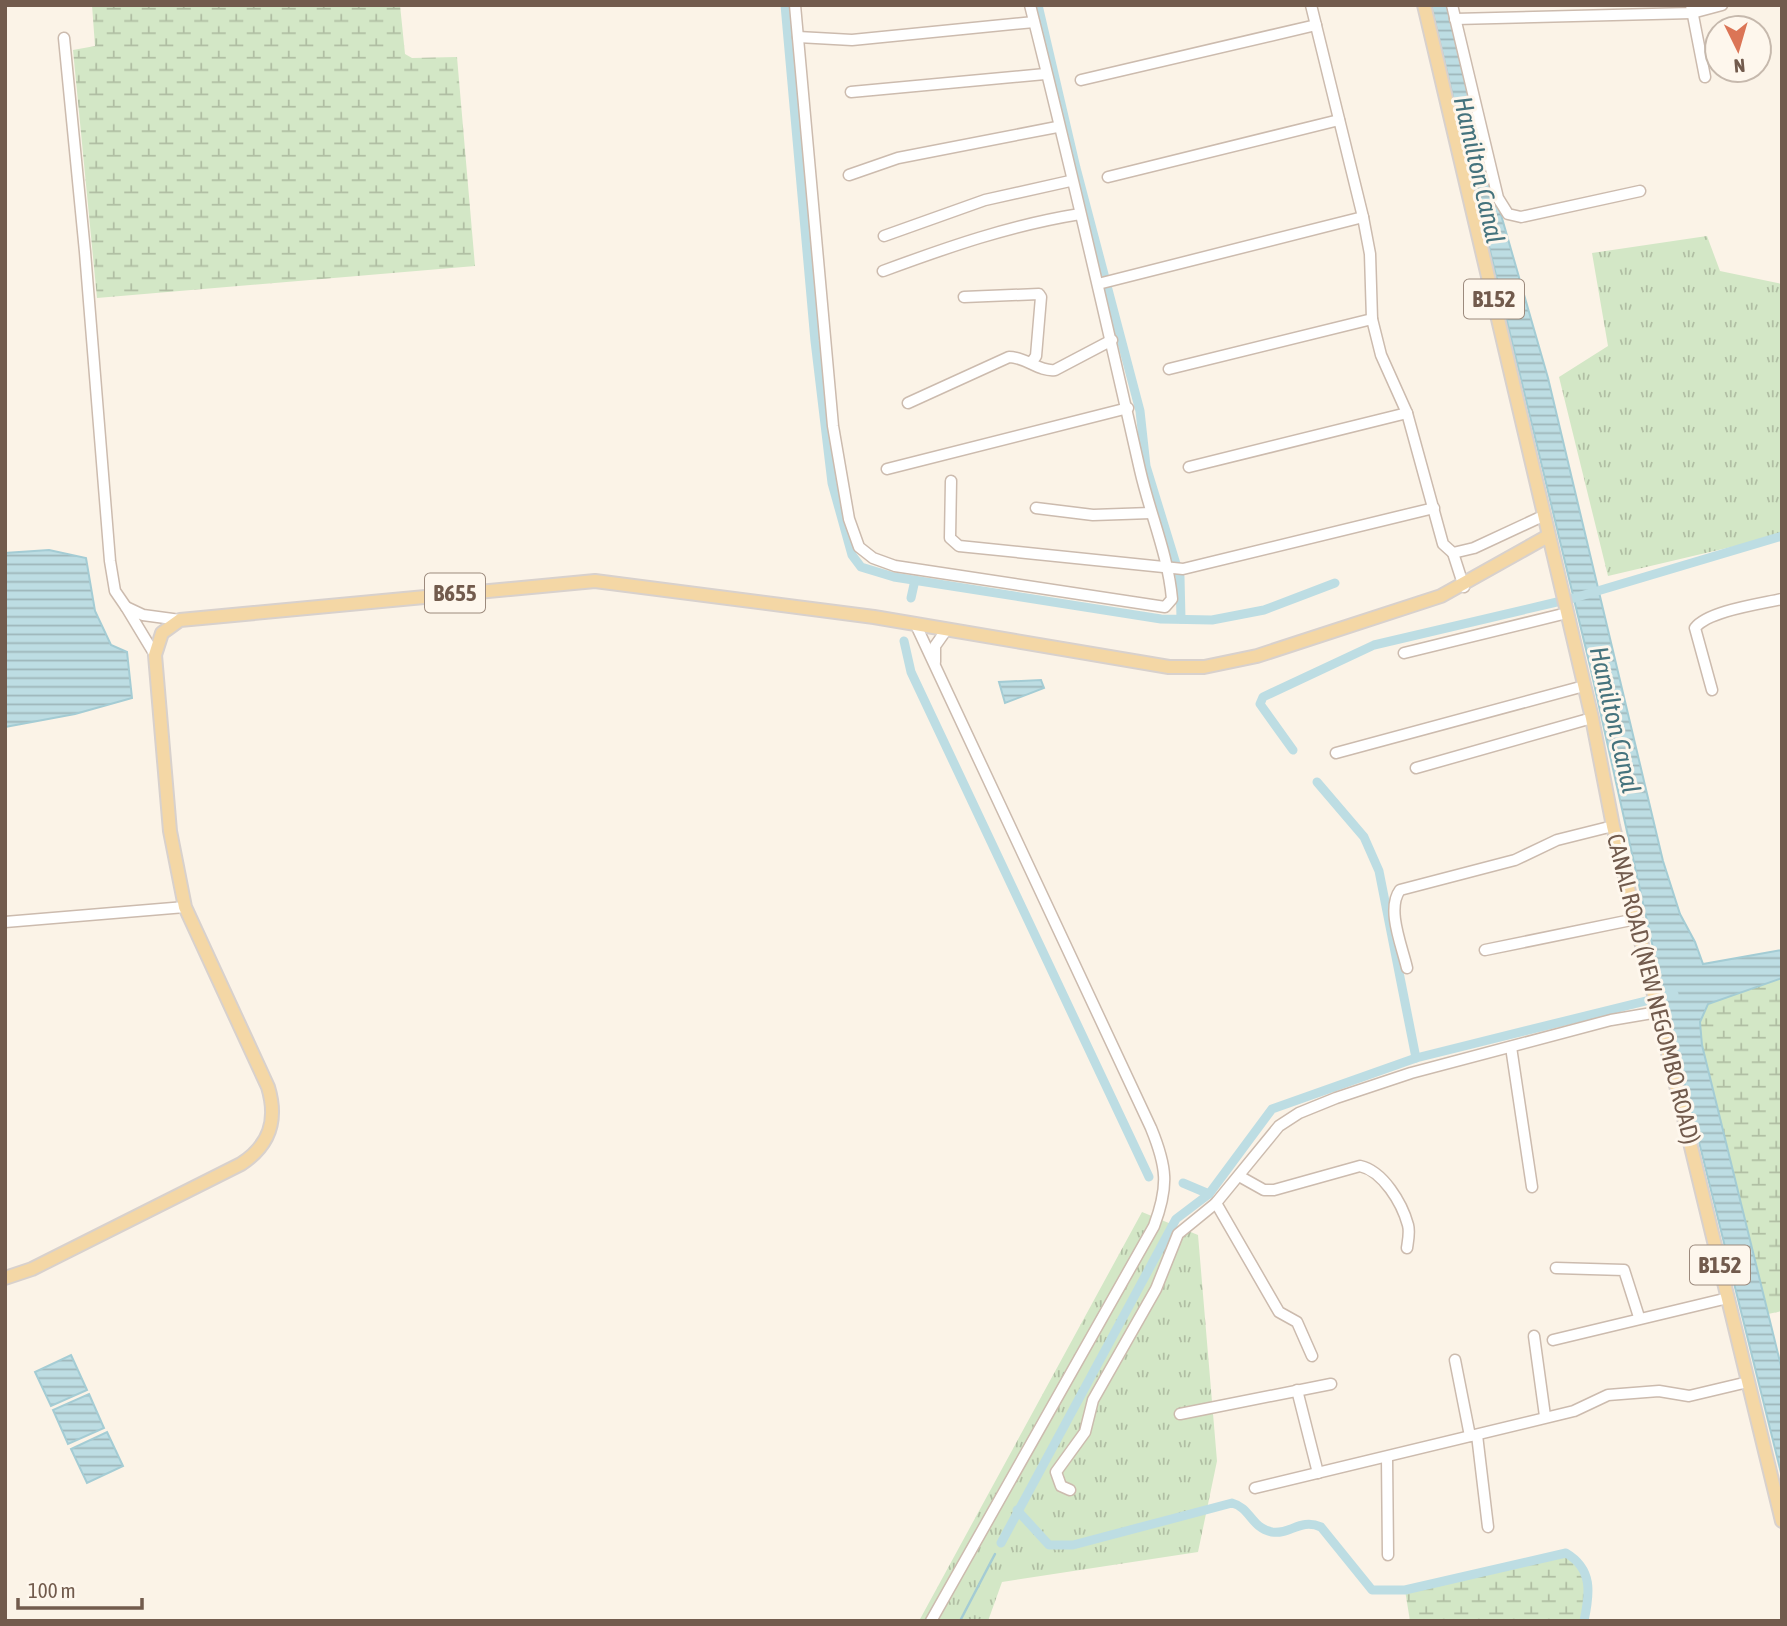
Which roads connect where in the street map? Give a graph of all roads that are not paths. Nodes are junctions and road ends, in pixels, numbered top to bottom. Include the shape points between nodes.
1 (795, 5) edge
2 (1030, 5) edge
3 (1311, 5) edge
4 (1424, 5) edge
5 (1452, 5) edge
6 (1722, 5) edge
7 (1691, 9) edge
8 (1455, 19) junction
9 (1034, 22) junction
10 (1316, 24) junction
11 (797, 37) junction
12 (64, 38) dead end
13 (1703, 67) edge
14 (1045, 74) junction
15 (1081, 80) dead end
16 (851, 92) dead end
17 (1339, 120) junction
18 (1058, 127) junction
19 (849, 175) dead end
20 (1108, 177) dead end
21 (1070, 181) junction
22 (1640, 191) dead end
23 (1080, 214) junction
24 (1363, 217) junction
25 (884, 236) dead end
26 (883, 271) dead end
27 (1104, 283) junction
28 (964, 297) dead end
29 (1372, 319) junction
30 (1112, 340) junction
31 (1031, 363) junction
32 (1169, 369) dead end
33 (908, 403) dead end
34 (1128, 408) junction
35 (1407, 413) junction
36 (1189, 467) dead end
37 (887, 469) dead end
38 (951, 481) dead end
39 (1036, 508) dead end
40 (1434, 508) junction
41 (1151, 513) junction
42 (1545, 515) junction
43 (1548, 536) junction
44 (1453, 553) junction
45 (1175, 570) junction
46 (1464, 586) junction
47 (1782, 599) edge
48 (127, 607) junction
49 (1566, 612) junction
50 (180, 620) junction
51 (915, 623) junction
52 (947, 629) junction
53 (1404, 653) dead end
54 (155, 655) junction
55 (935, 666) junction
56 (1584, 686) junction
57 (1712, 690) dead end
58 (1592, 718) junction
59 (1336, 753) dead end
60 (1416, 768) dead end
61 (1614, 826) junction
62 (186, 907) junction
63 (1636, 919) junction
64 (5, 922) edge
65 (1485, 950) dead end
66 (1407, 968) dead end
67 (1658, 1010) junction
68 (1511, 1047) junction
69 (1239, 1175) junction
70 (1532, 1186) dead end
71 (1216, 1203) junction
72 (1408, 1248) dead end
73 (1556, 1268) dead end
74 (5, 1278) edge
75 (1728, 1298) junction
76 (1639, 1317) junction
77 (1534, 1336) dead end
78 (1553, 1340) dead end
79 (1312, 1356) dead end
80 (1455, 1360) dead end
81 (1748, 1381) junction
82 (1331, 1384) dead end
83 (1297, 1390) junction
84 (1180, 1414) dead end
85 (1545, 1416) junction
86 (1474, 1436) junction
87 (1387, 1457) junction
88 (1318, 1473) junction
89 (1255, 1488) dead end
90 (1070, 1490) dead end
91 (1782, 1521) edge
92 (1488, 1527) dead end
93 (1388, 1555) dead end
94 (931, 1621) edge

1 - 11 street
2 - 9 street
3 - 10 street
4 - 42 main road, CANAL ROAD (NEW NEGOMBO ROAD) / B152
5 - 8 street
6 - 7 street
7 - 8 street
7 - 13 street
8 - 22 street via 1498,198 1508,214 1521,217
9 - 11 street via 866,40
9 - 14 street
10 - 15 street
10 - 17 street
11 - 45 street via 833,426 849,519 859,547 895,566 1165,607 1172,599
12 - 48 street via 110,561 115,591
14 - 16 street
14 - 18 street
17 - 20 street
17 - 24 street
18 - 19 street via 898,158
18 - 21 street
21 - 23 street
21 - 25 street via 985,200
23 - 26 street via 988,234
23 - 27 street
24 - 27 street
24 - 29 street via 1370,254
27 - 30 street
28 - 31 street via 1039,294 1036,356
29 - 32 street
29 - 35 street via 1381,355
30 - 31 street via 1055,370
30 - 34 street
31 - 33 street via 1009,357
34 - 37 street
34 - 41 street
35 - 36 street
35 - 40 street
38 - 45 street via 950,538 959,545
39 - 41 street via 1093,515
40 - 44 street via 1443,544
40 - 45 street
41 - 45 street
42 - 43 main road, CANAL ROAD (NEW NEGOMBO ROAD) / B152
42 - 44 street
43 - 46 main road, B655
43 - 49 main road, CANAL ROAD (NEW NEGOMBO ROAD) / B152
44 - 46 street
46 - 52 main road, B655 via 1257,656 1204,667 1169,667
47 - 57 street via 1730,612 1695,628
48 - 50 street via 143,615
48 - 54 street
49 - 53 street
49 - 56 main road, CANAL ROAD (NEW NEGOMBO ROAD) / B152
50 - 51 main road, B655 via 595,581
50 - 54 main road via 162,633
51 - 52 main road, B655
51 - 55 street
52 - 55 street via 934,646
54 - 62 main road via 170,831
55 - 94 street via 1151,1128 1166,1178 1154,1226
56 - 58 main road, CANAL ROAD (NEW NEGOMBO ROAD) / B152
56 - 59 street
58 - 60 street
58 - 61 main road, CANAL ROAD (NEW NEGOMBO ROAD) / B152
61 - 63 main road, CANAL ROAD (NEW NEGOMBO ROAD) / B152
61 - 66 street via 1557,840 1515,860 1400,890 1395,913
62 - 64 street
62 - 74 main road via 268,1087 272,1130 256,1154 241,1164 32,1269
63 - 65 street
63 - 67 main road, CANAL ROAD (NEW NEGOMBO ROAD) / B152
67 - 68 street
67 - 75 main road, CANAL ROAD (NEW NEGOMBO ROAD) / B152
68 - 69 street via 1411,1073 1299,1113 1265,1140
68 - 70 street
69 - 71 street
69 - 72 street via 1264,1190 1274,1190 1360,1166 1368,1168 1394,1195 1409,1227
71 - 79 street via 1279,1312 1297,1322
71 - 90 street via 1178,1234 1156,1289 1093,1400 1085,1432 1056,1472 1062,1486
73 - 76 street via 1624,1270
75 - 76 street
75 - 81 main road, CANAL ROAD (NEW NEGOMBO ROAD) / B152
76 - 78 street
77 - 85 street
80 - 86 street
81 - 85 street via 1689,1396 1659,1391 1608,1395 1574,1411
81 - 91 main road, CANAL ROAD (NEW NEGOMBO ROAD) / B152
82 - 83 street
83 - 84 street
83 - 88 street
85 - 86 street
86 - 87 street
86 - 92 street
87 - 88 street
87 - 93 street
88 - 89 street

